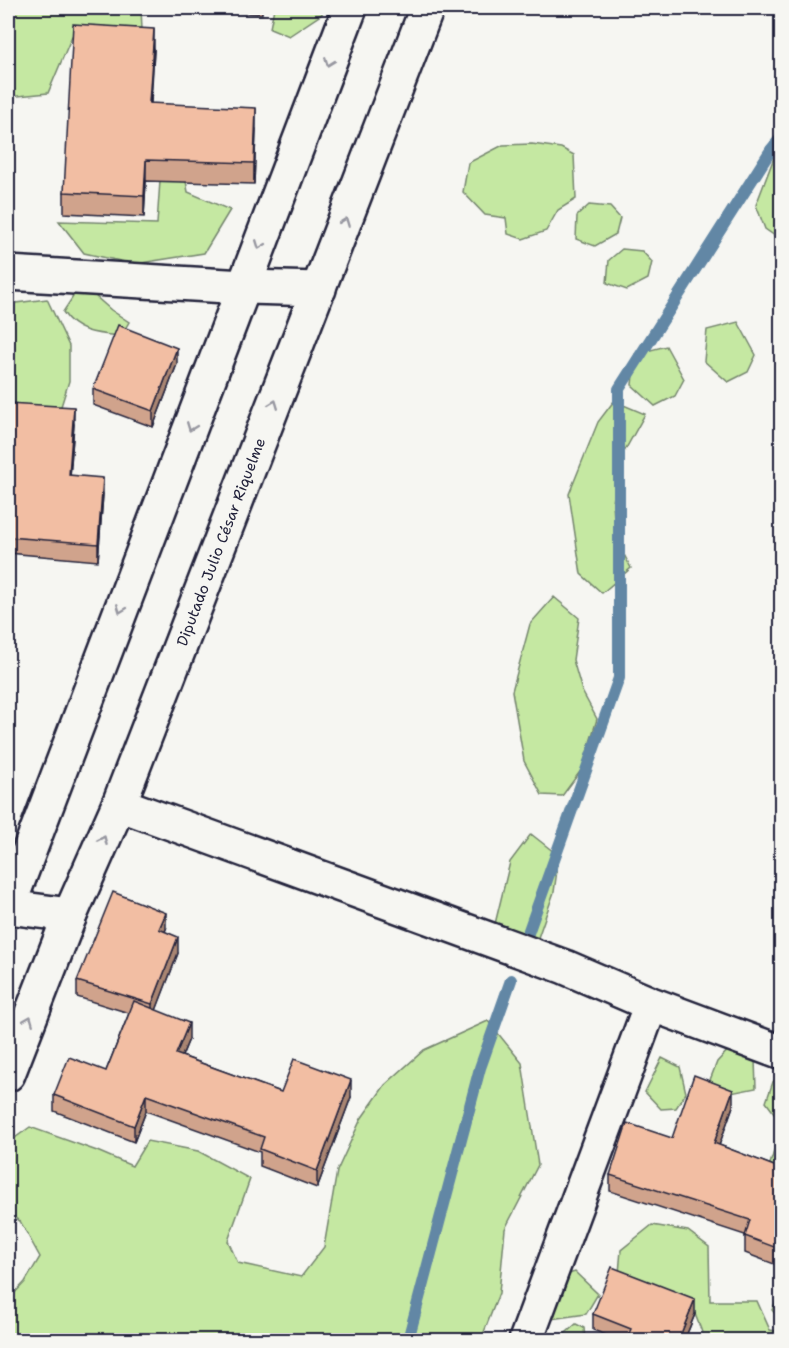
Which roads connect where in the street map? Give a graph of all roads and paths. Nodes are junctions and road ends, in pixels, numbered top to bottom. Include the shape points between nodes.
1 (350, 8) edge
2 (427, 8) edge
3 (8, 273) edge
4 (244, 287) junction
5 (319, 289) junction
6 (119, 804) junction
7 (8, 907) edge
8 (70, 915) junction
9 (651, 1004) junction
10 (782, 1053) edge
11 (8, 1074) edge
12 (526, 1341) edge

1 -> 4 street
5 -> 2 street, Diputado Julio César Riquelme
3 - 4 street
4 - 5 street
4 -> 7 street
6 -> 5 street, Diputado Julio César Riquelme
8 -> 6 street, Diputado Julio César Riquelme
6 - 9 street via 565,967
7 - 8 street
11 -> 8 street, Diputado Julio César Riquelme
9 - 10 street
9 - 12 street

